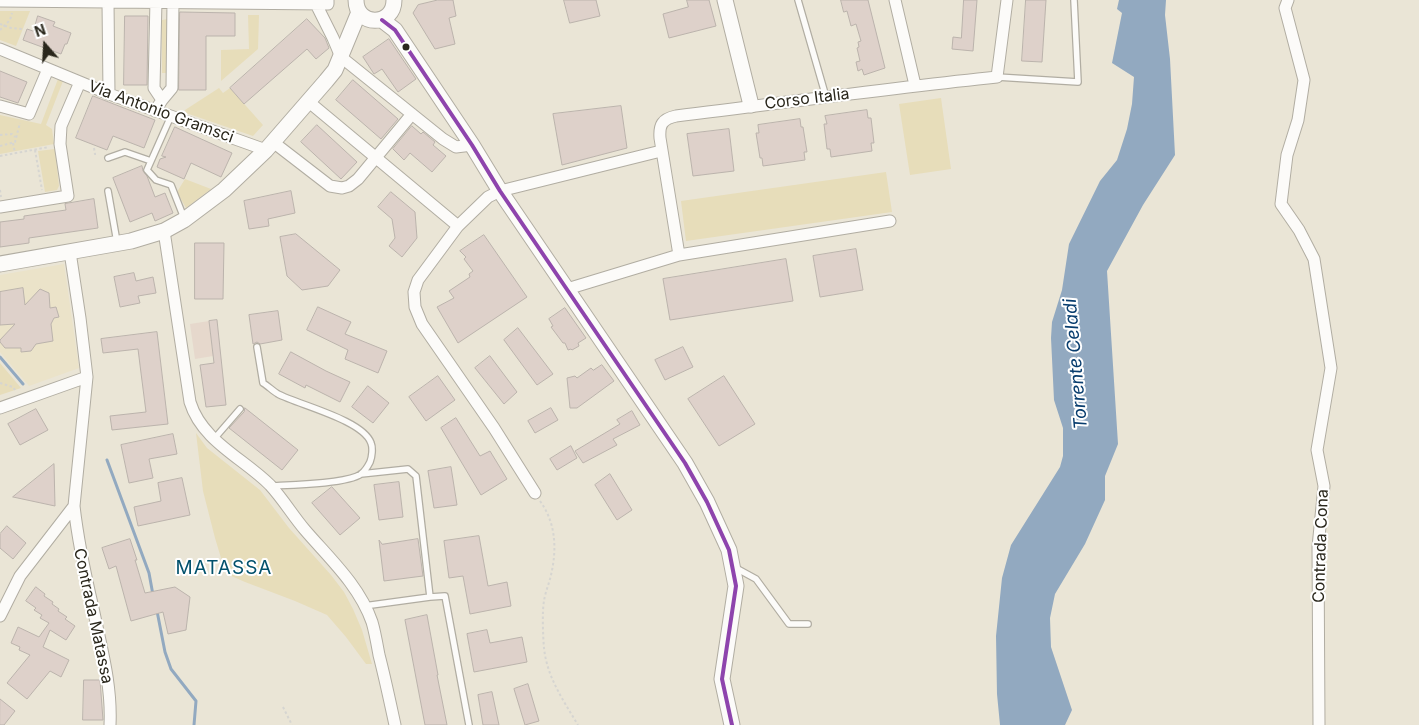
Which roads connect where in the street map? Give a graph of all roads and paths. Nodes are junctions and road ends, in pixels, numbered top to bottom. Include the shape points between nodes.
1 (328, 0) edge
2 (725, 0) edge
3 (798, 0) edge
4 (895, 0) edge
5 (1007, 0) edge
6 (1074, 0) edge
7 (1288, 0) edge
8 (0, 1) edge
9 (22, 1) edge
10 (81, 1) edge
11 (95, 1) edge
12 (156, 1) edge
13 (173, 1) edge
14 (236, 1) edge
15 (260, 1) edge
16 (108, 2) junction
17 (316, 4) junction
18 (391, 7) edge
19 (361, 10) edge
20 (12, 11) dead end
21 (0, 24) edge
22 (5, 26) junction
23 (23, 29) dead end
24 (0, 30) edge
25 (0, 49) edge
26 (340, 57) junction
27 (48, 69) junction
28 (998, 77) junction
29 (80, 82) junction
30 (915, 85) junction
31 (109, 94) junction
32 (826, 98) junction
33 (162, 100) junction
34 (308, 102) junction
35 (0, 106) edge
36 (751, 106) junction
37 (156, 111) junction
38 (412, 114) junction
39 (171, 116) junction
40 (20, 122) dead end
41 (0, 135) edge
42 (15, 140) junction
43 (13, 143) junction
44 (472, 145) junction
45 (0, 146) edge
46 (54, 146) dead end
47 (270, 146) junction
48 (94, 148) dead end
49 (35, 150) junction
50 (661, 151) junction
51 (15, 153) junction
52 (96, 154) dead end
53 (0, 156) edge
54 (108, 158) dead end
55 (376, 158) junction
56 (151, 161) junction
57 (0, 190) edge
58 (42, 191) dead end
59 (108, 191) dead end
60 (500, 191) junction
61 (2, 202) edge
62 (184, 220) junction
63 (890, 221) dead end
64 (458, 226) junction
65 (164, 231) junction
66 (118, 244) junction
67 (70, 252) junction
68 (679, 254) junction
69 (0, 264) edge
70 (567, 288) junction
71 (257, 347) dead end
72 (87, 377) junction
73 (0, 382) edge
74 (15, 390) dead end
75 (2, 406) edge
76 (240, 409) dead end
77 (214, 439) junction
78 (361, 474) junction
79 (271, 486) junction
80 (535, 493) joint
81 (74, 506) junction
82 (732, 566) junction
83 (430, 597) junction
84 (364, 606) junction
85 (0, 616) edge
86 (808, 624) dead end
87 (283, 707) dead end
88 (110, 725) edge
89 (292, 725) edge
90 (395, 725) edge
91 (469, 725) edge
92 (578, 725) edge
93 (732, 725) edge
94 (1319, 725) edge

1 - 17 street via 328,4
2 - 36 street
3 - 32 lane
4 - 30 street
5 - 28 street
6 - 28 lane via 1078,82
7 - 94 street, Contrada Cona via 1285,8 1304,80 1298,120 1287,155 1281,204 1300,230 1314,259 1331,368 1317,450 1324,486 1318,548
8 - 9 street
9 - 10 street
10 - 11 street
11 - 16 street
12 - 13 street
12 - 16 street
12 - 33 street via 154,88
13 - 14 street
13 - 33 street via 172,88
14 - 15 street
15 - 17 street
16 - 31 street
17 - 26 street
18 - 19 street via 371,20
18 - 44 street via 395,30
19 - 26 street
20 - 22 path
21 - 22 path
22 - 23 path
22 - 24 path
25 - 27 street, Via Antonio Gramsci
26 - 34 street via 335,70
26 - 38 street
27 - 29 street, Via Antonio Gramsci
27 - 35 street via 29,114
28 - 30 street, Corso Italia
29 - 31 street, Via Antonio Gramsci
29 - 61 street via 61,126 60,144 68,196
30 - 32 street, Corso Italia
31 - 37 street, Via Antonio Gramsci
32 - 36 street, Corso Italia
33 - 37 street
34 - 47 street
34 - 55 street
36 - 50 street, Corso Italia via 664,120 659,128
37 - 39 street, Via Antonio Gramsci
38 - 44 street via 456,147
38 - 55 street, Via Antonio Gramsci
39 - 47 street, Via Antonio Gramsci
39 - 56 lane
40 - 42 path
41 - 42 path via 12,134
42 - 43 path
43 - 45 path
43 - 51 path
44 - 60 street
46 - 49 path
47 - 55 street, Via Antonio Gramsci via 335,188 349,186
47 - 62 street via 224,190
48 - 52 path
49 - 51 path
49 - 58 path
50 - 60 street
50 - 68 street, Corso Italia
51 - 53 path
54 - 56 lane via 125,152
55 - 64 street
56 - 62 lane via 147,170 156,180 170,185
57 - 61 path
59 - 66 lane
60 - 64 street via 488,197
60 - 70 street
62 - 65 street
63 - 68 street
64 - 80 street via 418,280 414,292 415,307 422,324
65 - 66 street
65 - 77 street via 190,402 193,413
66 - 67 street
67 - 69 street
67 - 72 street, Contrada Matassa
68 - 70 street
70 - 82 street via 685,463 708,502 730,550
71 - 78 lane via 263,382 277,394 338,418 366,435 372,452
72 - 75 street
72 - 81 street, Contrada Matassa
73 - 74 path
76 - 77 lane
77 - 79 street
78 - 79 lane via 331,482
78 - 83 lane via 408,469 416,476
79 - 84 street via 350,582
80 - 92 path via 547,510 554,531 553,564 543,603 548,670
81 - 85 street via 20,576
81 - 88 street, Contrada Matassa via 77,536 107,672
82 - 86 lane via 756,579 789,624
82 - 93 street via 736,586 722,679
83 - 84 lane
83 - 91 lane via 444,596
84 - 90 street via 372,623
87 - 89 path

